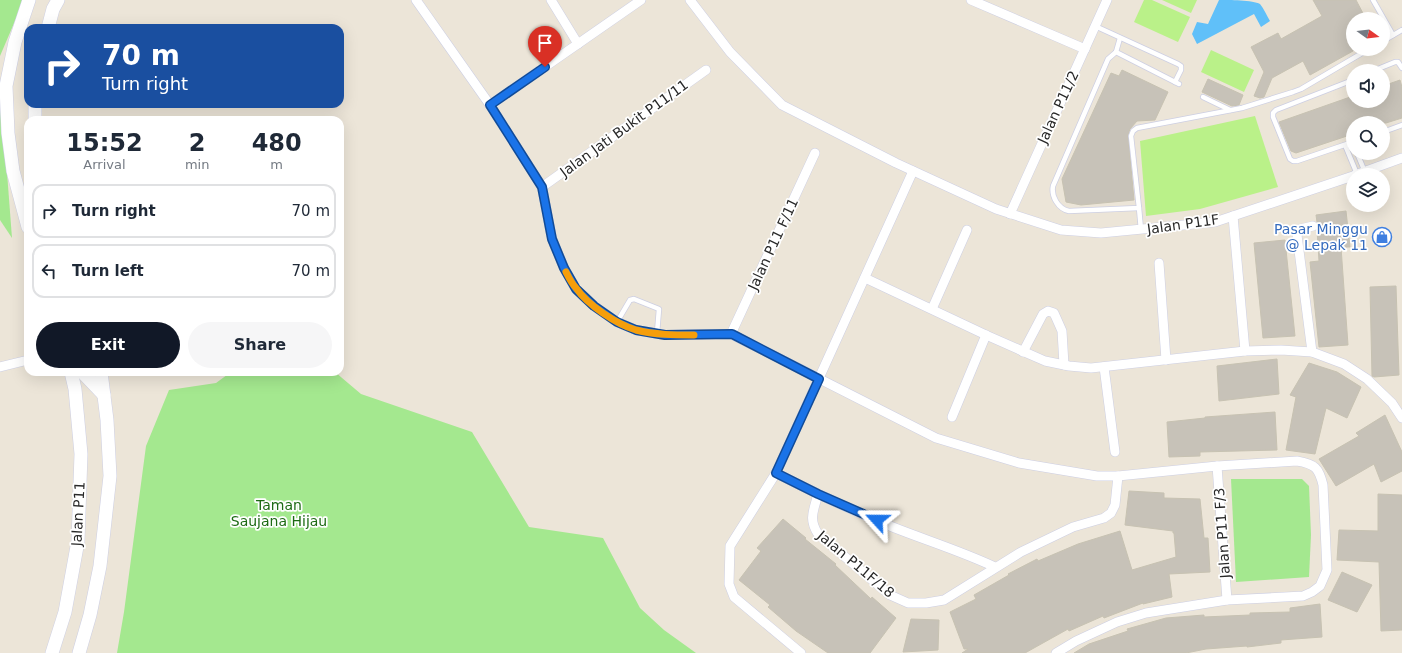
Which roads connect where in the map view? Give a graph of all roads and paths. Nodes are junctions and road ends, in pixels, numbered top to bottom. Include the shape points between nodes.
1 (29, 0) edge
2 (58, 0) edge
3 (416, 0) edge
4 (551, 0) edge
5 (641, 0) edge
6 (690, 0) edge
7 (971, 0) edge
8 (1107, 0) edge
9 (1373, 0) edge
10 (49, 24) edge
11 (1095, 26) junction
12 (1402, 30) edge
13 (1393, 35) junction
14 (1390, 37) edge
15 (1120, 38) junction
16 (578, 44) junction
17 (1085, 49) junction
18 (1116, 52) junction
19 (1357, 56) edge
20 (1390, 64) edge
21 (1402, 68) edge
22 (706, 70) dead end
23 (1346, 83) edge
24 (1203, 97) dead end
25 (490, 105) junction
26 (1230, 110) junction
27 (1402, 125) edge
28 (1390, 129) edge
29 (1345, 145) joint
30 (815, 153) dead end
31 (1402, 158) edge
32 (1355, 168) edge
33 (1374, 168) edge
34 (913, 171) junction
35 (1346, 178) edge
36 (542, 187) junction
37 (1139, 208) junction
38 (24, 213) edge
39 (1010, 214) junction
40 (1233, 216) junction
41 (1313, 226) dead end
42 (967, 230) dead end
43 (1141, 230) junction
44 (1158, 263) dead end
45 (865, 278) junction
46 (932, 309) junction
47 (617, 322) junction
48 (657, 333) junction
49 (732, 334) junction
50 (986, 335) junction
51 (1245, 351) junction
52 (1023, 352) junction
53 (1312, 352) junction
54 (1166, 360) junction
55 (24, 361) edge
56 (1064, 365) junction
57 (0, 367) edge
58 (1104, 367) junction
59 (72, 376) edge
60 (86, 376) edge
61 (102, 376) edge
62 (819, 379) junction
63 (104, 395) junction
64 (1402, 416) edge
65 (952, 417) dead end
66 (1115, 452) dead end
67 (1217, 466) junction
68 (776, 473) junction
69 (1118, 476) junction
70 (818, 494) junction
71 (995, 567) junction
72 (1227, 600) junction
73 (52, 653) edge
74 (79, 653) edge
75 (801, 653) edge
76 (1056, 653) edge

1 - 38 main road via 15,42 6,86 13,171
2 - 10 main road
3 - 25 street
4 - 16 street
5 - 16 street
6 - 34 street, Jalan P11F via 730,52 782,104
7 - 17 street
8 - 11 street, Jalan P11/2
9 - 13 lane
11 - 15 lane
11 - 17 street, Jalan P11/2
12 - 13 lane
13 - 14 lane
15 - 18 lane
15 - 18 lane via 1181,66 1177,83
16 - 25 street
17 - 39 street, Jalan P11/2
18 - 37 lane via 1108,59 1052,191 1063,210
19 - 26 lane via 1300,89 1252,106
20 - 21 lane via 1398,62
22 - 36 street, Jalan Jati Bukit P11/11
23 - 29 lane via 1273,113 1293,161
24 - 26 lane
25 - 36 street
26 - 37 lane via 1133,130 1131,136
27 - 28 lane
29 - 32 lane
30 - 49 street, Jalan P11 F/11
31 - 33 street, Jalan P11F
34 - 39 street, Jalan P11F
34 - 45 street
35 - 40 street, Jalan P11F
36 - 47 street via 552,239 564,268 576,289
37 - 43 lane
39 - 43 street, Jalan P11F via 1061,230 1101,233
40 - 43 street, Jalan P11F via 1215,222
40 - 51 street
41 - 53 street via 1300,229 1297,235
42 - 46 street
44 - 54 street
45 - 46 street
45 - 62 street
46 - 50 street
47 - 48 street via 636,330
47 - 48 lane via 630,300 634,299 658,310
48 - 49 street
49 - 62 street
50 - 52 street
50 - 65 street
51 - 53 street
51 - 54 street
52 - 56 street
52 - 56 street via 1037,322 1048,311 1054,313 1062,331
53 - 64 street via 1344,364 1367,379
54 - 58 street
55 - 57 street
56 - 58 street
58 - 66 street
59 - 73 main road, Jalan P11 via 81,454 78,541 65,612
60 - 63 main road
61 - 63 main road, Jalan P11
62 - 68 street
62 - 69 street via 936,438 1019,463 1097,476
63 - 74 main road, Jalan P11 via 110,476 100,566
67 - 69 street
67 - 72 street, Jalan P11 F/3
67 - 72 street via 1297,460 1315,467 1323,485 1327,570 1320,586 1303,596
68 - 70 street
68 - 75 street via 730,546 729,584 734,597
69 - 71 street, Jalan P11F/18 via 1115,505 1111,513 1047,539
70 - 71 street via 889,526
70 - 71 street, Jalan P11F/18 via 811,519 818,534 890,595 908,604 944,600
72 - 76 street via 1146,613 1118,622

